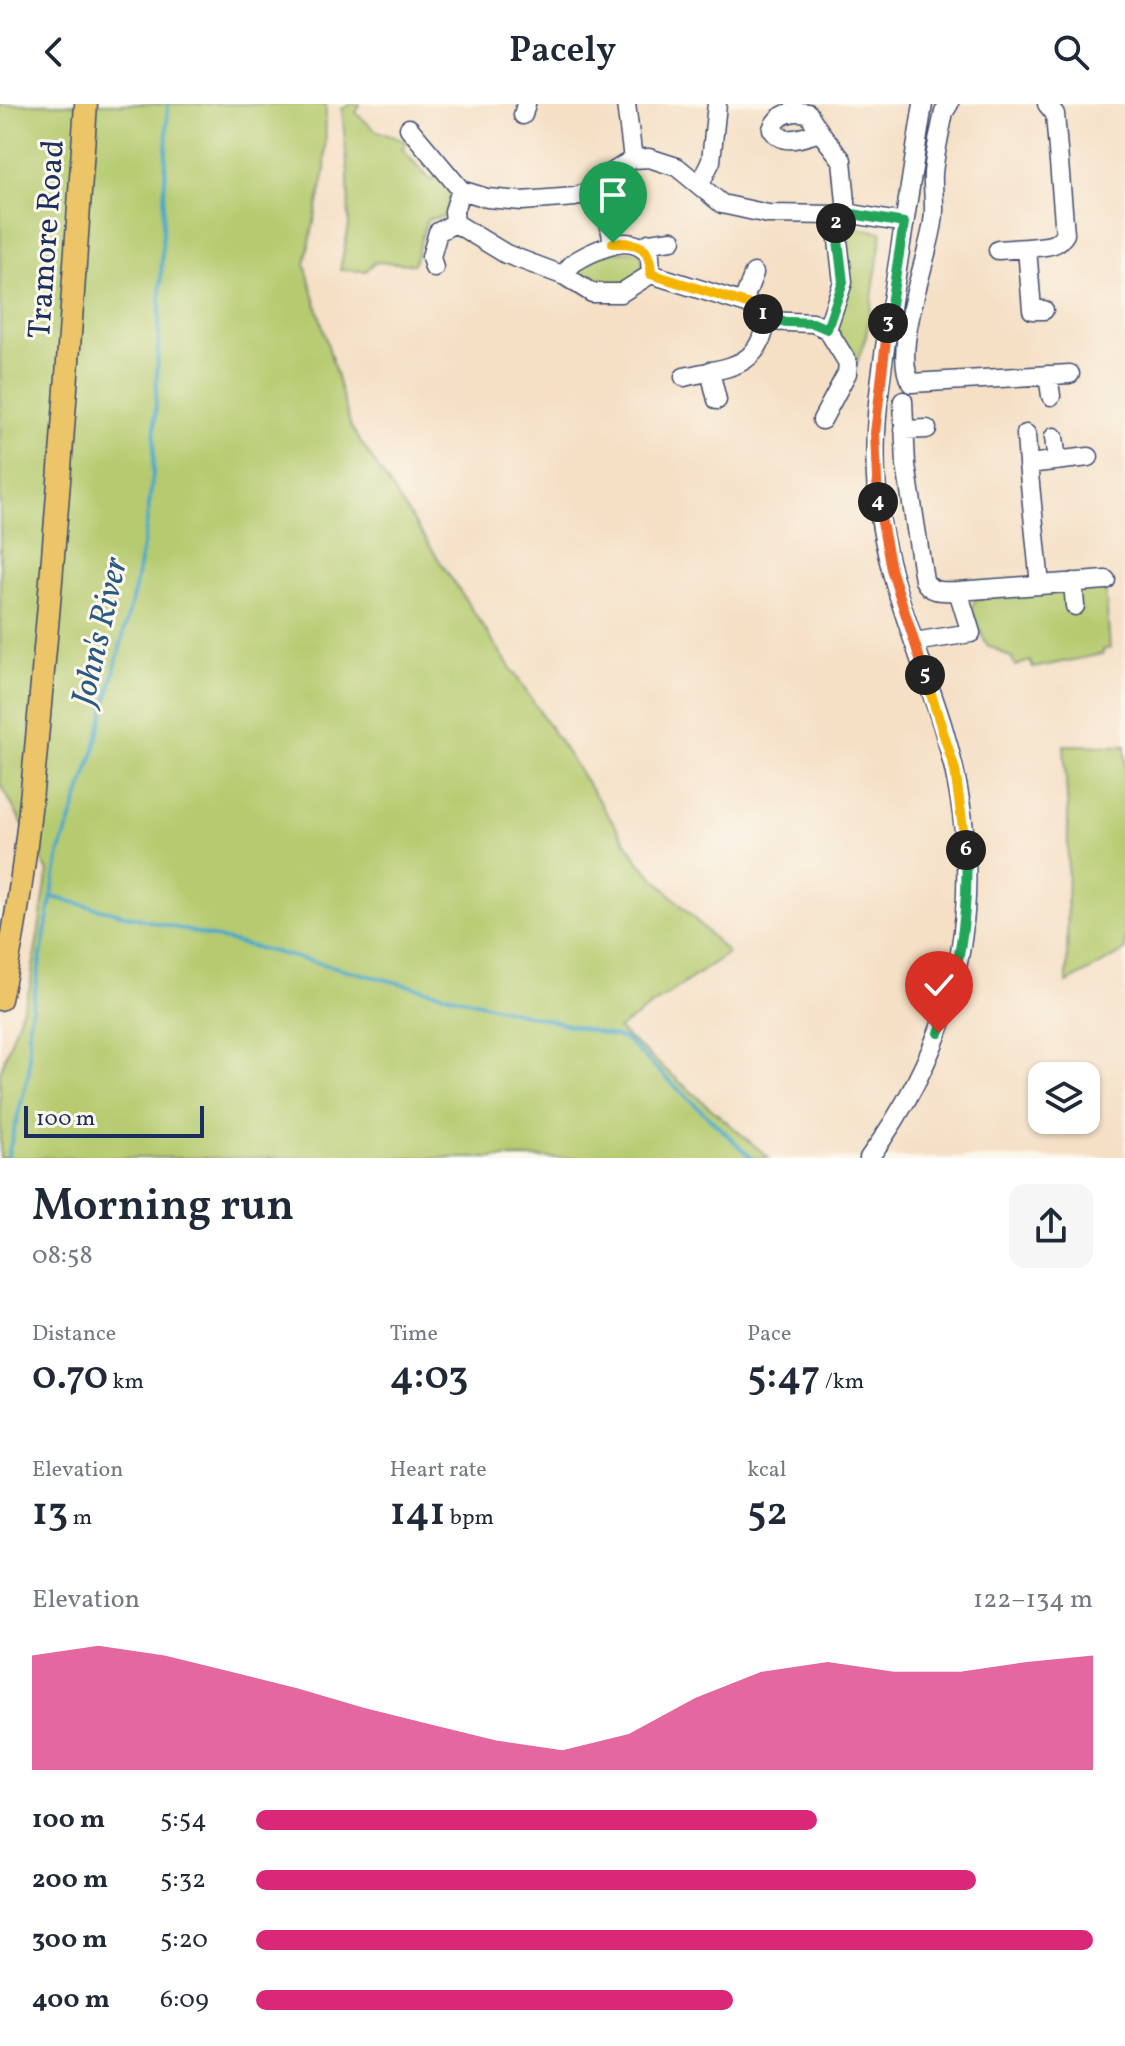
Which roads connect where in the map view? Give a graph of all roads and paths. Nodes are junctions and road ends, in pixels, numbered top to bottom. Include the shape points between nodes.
1 (86, 104) edge
2 (626, 104) edge
3 (717, 104) edge
4 (923, 104) edge
5 (949, 104) edge
6 (1047, 104) edge
7 (409, 128) dead end
8 (820, 132) dead end
9 (633, 159) junction
10 (700, 184) junction
11 (602, 186) junction
12 (461, 190) junction
13 (841, 214) junction
14 (455, 223) junction
15 (904, 223) junction
16 (672, 240) dead end
17 (613, 243) junction
18 (643, 248) junction
19 (1027, 248) junction
20 (998, 250) dead end
21 (434, 268) dead end
22 (754, 273) dead end
23 (651, 274) junction
24 (565, 276) junction
25 (743, 302) junction
26 (1044, 310) dead end
27 (766, 321) junction
28 (827, 329) junction
29 (710, 371) junction
30 (1070, 374) dead end
31 (1048, 375) junction
32 (684, 377) dead end
33 (1051, 396) dead end
34 (717, 400) dead end
35 (903, 401) dead end
36 (822, 420) dead end
37 (927, 429) dead end
38 (904, 430) junction
39 (1026, 434) dead end
40 (1054, 437) dead end
41 (1089, 457) dead end
42 (1057, 461) junction
43 (1028, 464) junction
44 (1106, 580) dead end
45 (1073, 582) junction
46 (1040, 585) junction
47 (958, 591) junction
48 (1075, 606) dead end
49 (914, 642) junction
50 (0, 999) edge
51 (869, 1158) edge

1 - 50 main road, Tramore Road via 40,804
2 - 9 street
3 - 10 street via 711,161
4 - 15 street
5 - 31 street via 933,173 931,237 906,338 907,376 911,383
6 - 19 street via 1055,114 1065,234 1052,246
7 - 12 street
8 - 13 street via 842,160
9 - 10 street via 663,161
9 - 11 street
10 - 13 street via 722,204 768,214
11 - 12 street via 575,197 522,201
11 - 17 street
12 - 14 street
13 - 15 street
13 - 28 street via 843,282
14 - 21 street via 438,232 431,257
14 - 24 street via 506,254
15 - 49 street via 880,381 875,462 886,551
16 - 18 street
17 - 18 street
17 - 24 street via 574,262
18 - 23 street via 650,255
19 - 20 street
19 - 26 street via 1032,310
22 - 25 street
23 - 24 street via 621,293 592,293
23 - 25 street
25 - 27 street
27 - 28 street via 813,323
27 - 29 street via 759,350 743,362
28 - 36 street via 848,363
29 - 32 street
29 - 34 street
30 - 31 street
31 - 33 street
35 - 38 street
37 - 38 street
38 - 47 street via 924,580 934,591
39 - 43 street
40 - 42 street
41 - 42 street
42 - 43 street
43 - 46 street
44 - 45 street
45 - 46 street
45 - 48 street
46 - 47 street
47 - 49 street via 971,633
49 - 51 street via 958,784 966,905 958,963 939,1033 908,1099

